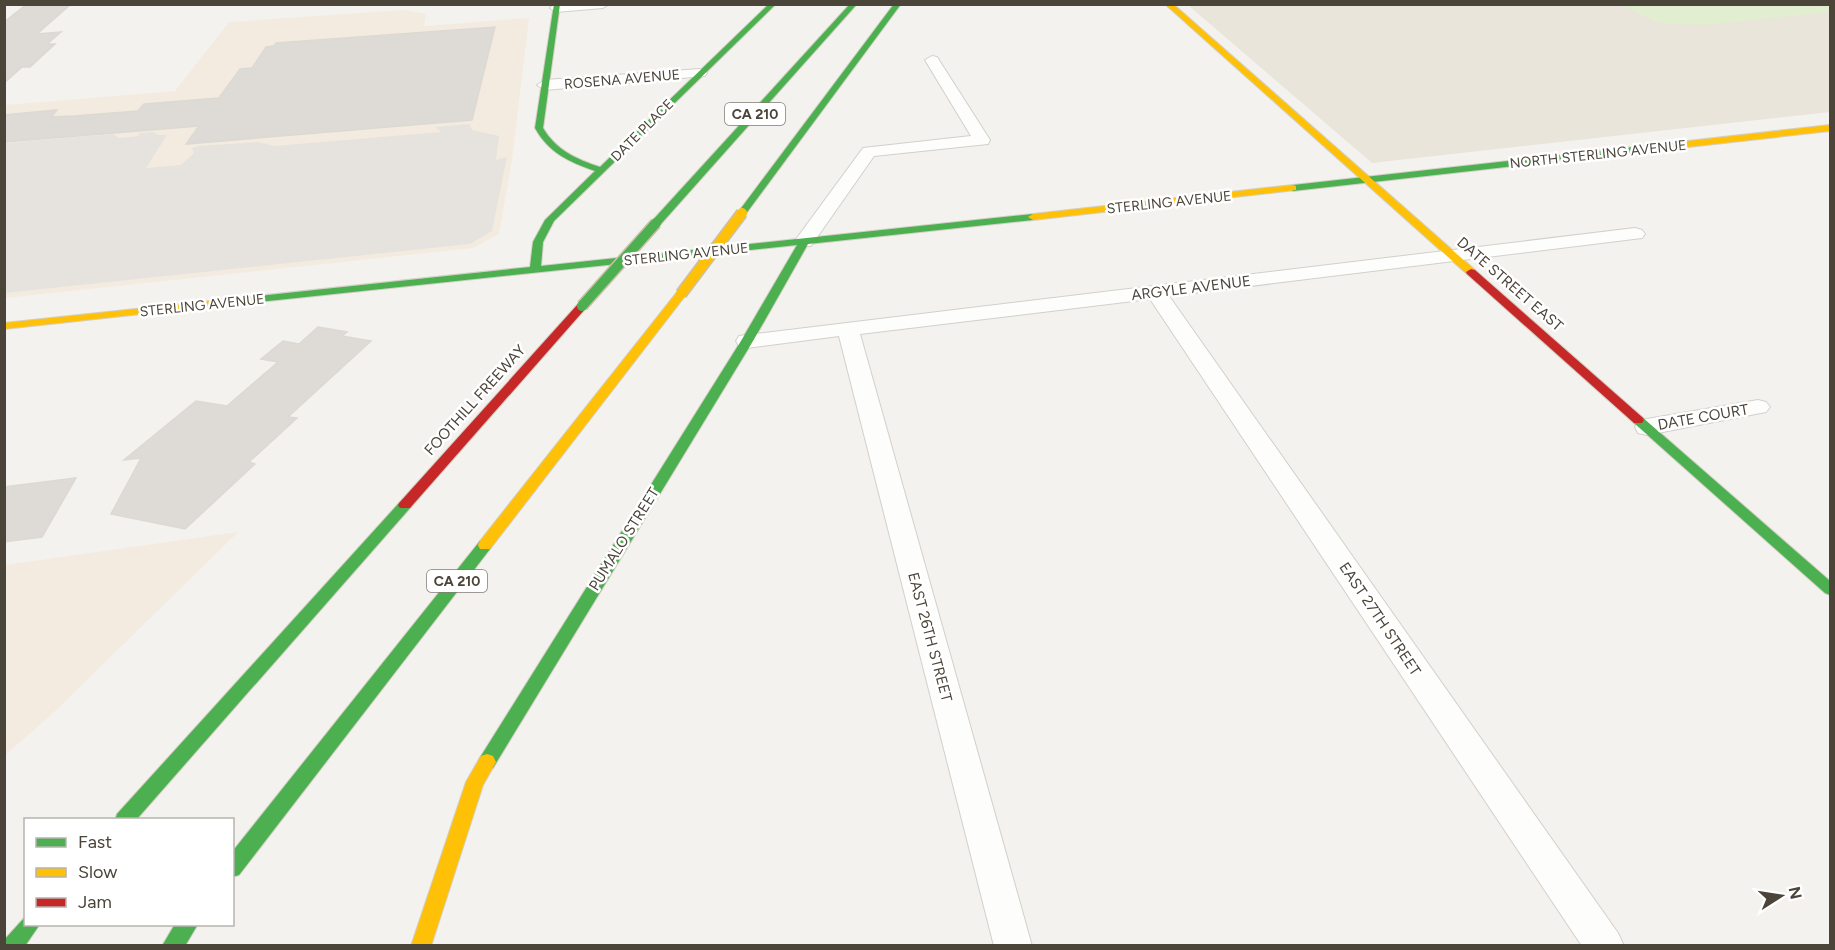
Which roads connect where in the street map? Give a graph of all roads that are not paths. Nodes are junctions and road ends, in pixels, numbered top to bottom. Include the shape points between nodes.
1 (603, 4) edge
2 (772, 4) edge
3 (854, 4) edge
4 (898, 4) edge
5 (1168, 4) edge
6 (556, 6) edge
7 (932, 60) dead end
8 (700, 73) junction
9 (544, 85) junction
10 (1830, 128) edge
11 (601, 170) junction
12 (1366, 179) junction
13 (1635, 234) dead end
14 (804, 242) junction
15 (1454, 256) junction
16 (535, 270) junction
17 (1156, 292) junction
18 (4, 326) edge
19 (848, 329) junction
20 (747, 341) junction
21 (1758, 407) dead end
22 (1647, 427) junction
23 (1830, 589) edge
24 (125, 818) edge
25 (234, 865) edge
26 (28, 926) edge
27 (186, 926) edge
28 (12, 945) edge
29 (172, 945) edge
30 (421, 945) edge
31 (1012, 945) edge
32 (1605, 945) edge

1 - 6 street
2 - 8 main road, DATE PLACE
3 - 24 main road, FOOTHILL FREEWAY / CA 210, bridge
4 - 25 main road, CA 210, bridge via 681,294
5 - 12 main road, DATE STREET EAST
6 - 9 main road
7 - 14 street, PUMALO STREET via 982,140 869,152
8 - 9 street, ROSENA AVENUE
8 - 11 main road, DATE PLACE
9 - 11 main road via 539,128 545,143 557,154
10 - 12 main road, NORTH STERLING AVENUE
11 - 16 main road, DATE PLACE via 550,220 538,242
12 - 14 main road, STERLING AVENUE
12 - 15 main road, DATE STREET EAST
13 - 15 street, ARGYLE AVENUE
14 - 16 main road, STERLING AVENUE
14 - 20 main road, PUMALO STREET
15 - 17 street, ARGYLE AVENUE
15 - 22 main road, DATE STREET EAST
16 - 18 main road, STERLING AVENUE
17 - 19 street, ARGYLE AVENUE
17 - 32 street, EAST 27TH STREET
19 - 20 street, ARGYLE AVENUE
19 - 31 street, EAST 26TH STREET
20 - 30 main road, PUMALO STREET via 475,782
21 - 22 street, DATE COURT
22 - 23 main road, DATE STREET EAST
26 - 28 main road
27 - 29 main road

